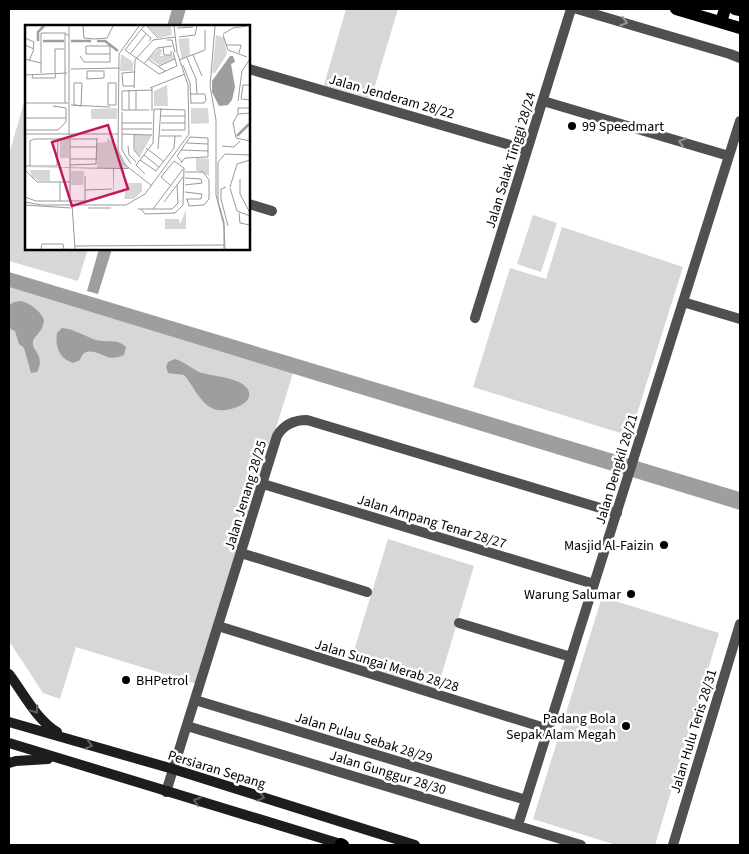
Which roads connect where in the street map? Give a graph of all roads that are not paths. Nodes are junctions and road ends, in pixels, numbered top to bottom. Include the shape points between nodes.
1 (571, 9) edge
2 (577, 9) edge
3 (676, 9) edge
4 (725, 9) edge
5 (735, 9) edge
6 (740, 10) edge
7 (720, 22) junction
8 (740, 26) edge
9 (740, 58) edge
10 (250, 68) edge
11 (542, 100) junction
12 (740, 121) edge
13 (527, 150) junction
14 (729, 156) junction
15 (250, 204) edge
16 (272, 211) dead end
17 (683, 302) junction
18 (475, 318) dead end
19 (740, 319) edge
20 (262, 484) junction
21 (617, 514) junction
22 (241, 553) junction
23 (594, 584) junction
24 (367, 592) dead end
25 (459, 623) dead end
26 (740, 624) edge
27 (218, 626) junction
28 (571, 657) junction
29 (9, 674) edge
30 (195, 700) junction
31 (9, 722) edge
32 (187, 726) junction
33 (548, 729) junction
34 (67, 739) junction
35 (9, 743) edge
36 (60, 759) junction
37 (9, 763) edge
38 (173, 769) junction
39 (166, 792) junction
40 (526, 800) junction
41 (518, 825) junction
42 (343, 845) edge
43 (415, 845) edge
44 (581, 845) edge
45 (673, 845) edge

1 - 11 street, Jalan Salak Tinggi 28/24
2 -> 9 street
3 - 7 main road
4 - 7 main road
5 - 6 main road
7 - 8 main road
10 - 13 street, Jalan Jenderam 28/22
11 - 13 street, Jalan Salak Tinggi 28/24
14 -> 11 street
12 - 14 street, Jalan Dengkil 28/21
13 - 18 street, Jalan Salak Tinggi 28/24
14 - 17 street, Jalan Dengkil 28/21
15 - 16 street
17 - 19 street
17 - 21 street, Jalan Dengkil 28/21
20 - 21 street, Jalan Jenang 28/25 via 280,430 291,422 307,420
20 - 22 street, Jalan Jenang 28/25
20 - 23 street, Jalan Ampang Tenar 28/27
21 - 23 street, Jalan Dengkil 28/21
22 - 24 street
22 - 27 street, Jalan Jenang 28/25
23 - 28 street, Jalan Dengkil 28/21
25 - 28 street
26 - 45 street, Jalan Hulu Teris 28/31
27 - 30 street, Jalan Jenang 28/25
27 - 33 street, Jalan Sungai Merab 28/28
28 - 33 street, Jalan Dengkil 28/21
29 -> 34 main road via 38,715
30 - 32 street, Jalan Jenang 28/25
30 - 40 street, Jalan Pulau Sebak 28/29
31 - 34 main road, Persiaran Sepang
32 - 38 street, Jalan Jenang 28/25
32 - 41 street, Jalan Gunggur 28/30
33 - 40 street, Jalan Dengkil 28/21
34 -> 38 main road, Persiaran Sepang
35 - 36 main road
36 - 37 main road
36 - 39 main road
38 - 39 street, Jalan Jenang 28/25
38 -> 43 main road, Persiaran Sepang
42 -> 39 main road
40 - 41 street, Jalan Dengkil 28/21
41 - 44 street, Jalan Gunggur 28/30

